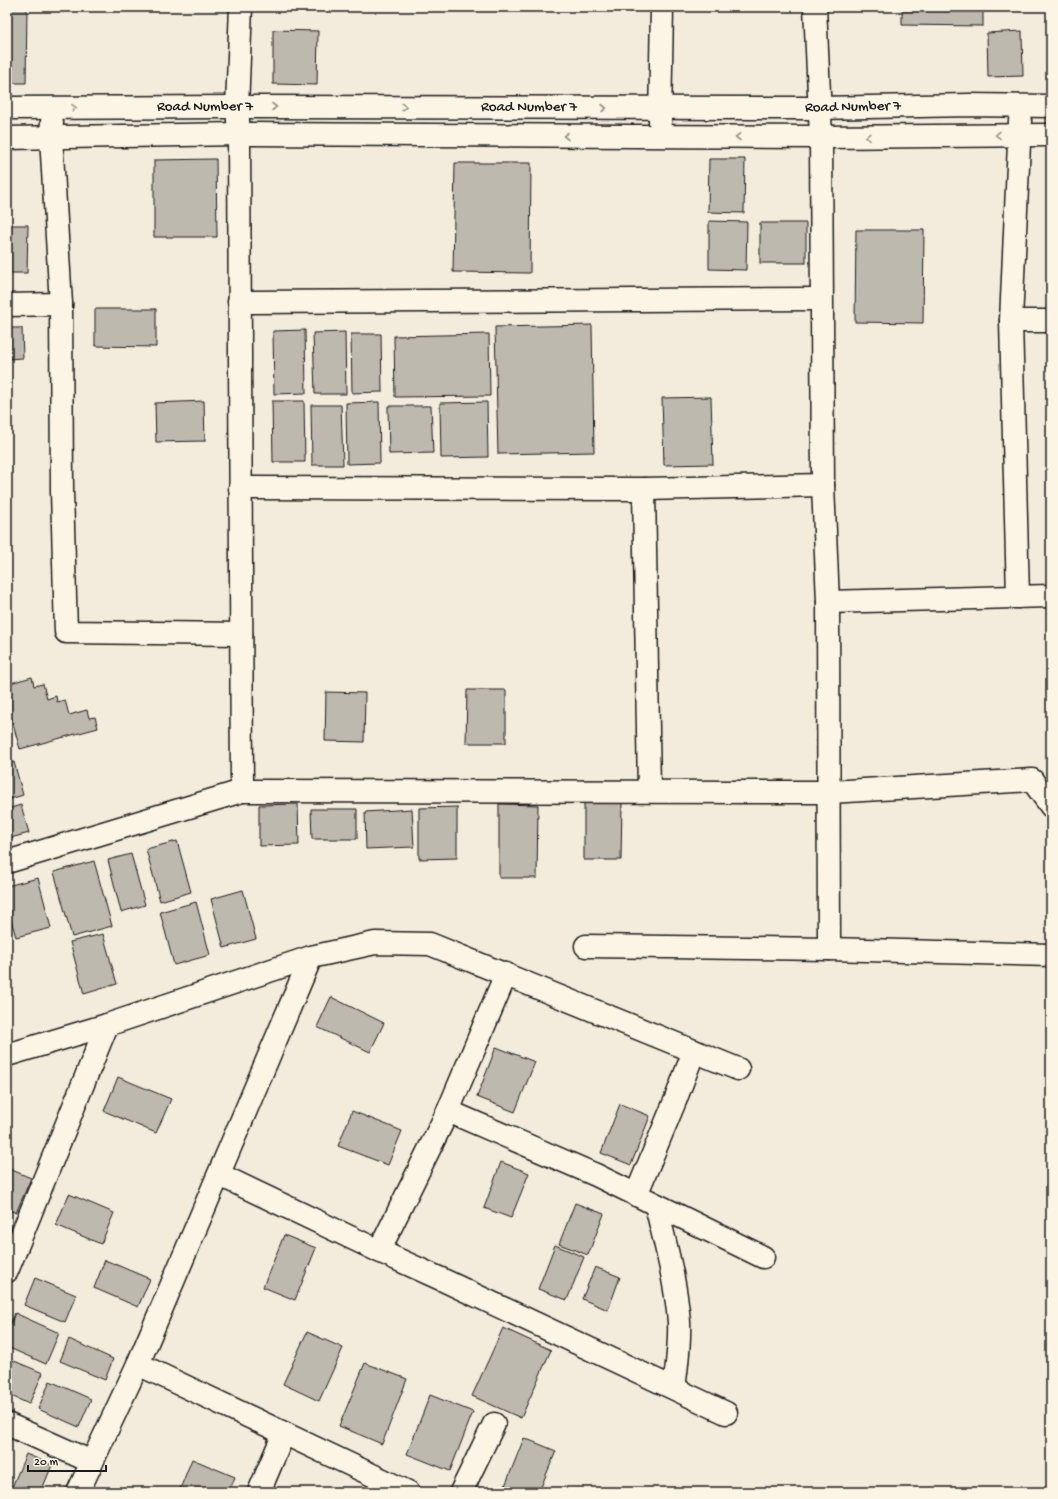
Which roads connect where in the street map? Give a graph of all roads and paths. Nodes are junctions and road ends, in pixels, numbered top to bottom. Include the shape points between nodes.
1 (241, 7) edge
2 (662, 7) edge
3 (815, 7) edge
4 (1020, 106) junction
5 (1051, 106) edge
6 (237, 107) junction
7 (7, 108) edge
8 (660, 108) junction
9 (819, 108) junction
10 (52, 109) junction
11 (239, 134) junction
12 (1020, 135) junction
13 (1051, 135) edge
14 (660, 136) junction
15 (51, 137) junction
16 (821, 137) junction
17 (7, 138) edge
18 (821, 299) junction
19 (239, 302) junction
20 (61, 304) junction
21 (7, 306) edge
22 (1011, 321) junction
23 (1051, 322) edge
24 (823, 485) junction
25 (240, 488) junction
26 (644, 490) junction
27 (1051, 596) edge
28 (1018, 597) junction
29 (828, 602) junction
30 (241, 634) junction
31 (649, 791) junction
32 (242, 792) junction
33 (830, 792) junction
34 (1051, 806) edge
35 (7, 862) edge
36 (586, 946) dead end
37 (829, 949) junction
38 (1051, 955) edge
39 (311, 957) junction
40 (506, 974) junction
41 (107, 1024) junction
42 (694, 1051) junction
43 (7, 1055) edge
44 (738, 1069) dead end
45 (448, 1111) junction
46 (220, 1175) junction
47 (636, 1195) junction
48 (656, 1205) junction
49 (379, 1252) junction
50 (762, 1257) dead end
51 (7, 1271) edge
52 (138, 1364) junction
53 (674, 1388) junction
54 (726, 1413) dead end
55 (7, 1424) edge
56 (494, 1424) dead end
57 (284, 1433) junction
58 (92, 1462) junction
59 (78, 1492) edge
60 (259, 1492) edge
61 (408, 1492) edge
62 (461, 1492) edge

1 - 6 street
2 - 8 street
3 - 9 street
4 - 5 street, Road Number 7
4 - 9 street, Road Number 7
4 - 12 street
6 -> 8 street, Road Number 7
10 -> 6 street, Road Number 7
6 - 11 street
7 - 10 street, Road Number 7
8 - 9 street, Road Number 7
8 - 14 street
9 - 16 street
10 - 15 street
14 -> 11 street, Road Number 7
11 - 15 street, Road Number 7
11 - 19 street
12 - 13 street, Road Number 7
12 -> 16 street, Road Number 7
12 - 22 street
16 -> 14 street, Road Number 7
15 - 17 street, Road Number 7
15 - 20 street
16 - 18 street
18 - 19 street
18 - 24 street
19 - 25 street
20 - 21 street
20 - 30 street via 66,632
22 - 23 street
22 - 28 street
24 - 26 street
24 - 29 street
25 - 26 street
25 - 30 street
26 - 31 street
27 - 28 street
28 - 29 street
29 - 33 street
30 - 32 street
31 - 32 street
31 - 33 street
32 - 35 street
33 - 34 street via 1032,780
33 - 37 street
36 - 37 street
37 - 38 street
39 - 40 street via 375,943 430,944
39 - 41 street
39 - 46 street
40 - 42 street
40 - 45 street
41 - 43 street
41 - 51 street
42 - 44 street
42 - 47 street
45 - 47 street
45 - 49 street
46 - 49 street
46 - 52 street
47 - 48 street
48 - 50 street
48 - 53 street via 676,1293 679,1322
49 - 53 street
52 - 57 street
52 - 58 street
53 - 54 street
55 - 58 street
56 - 62 street
57 - 60 street
57 - 61 street
58 - 59 street

